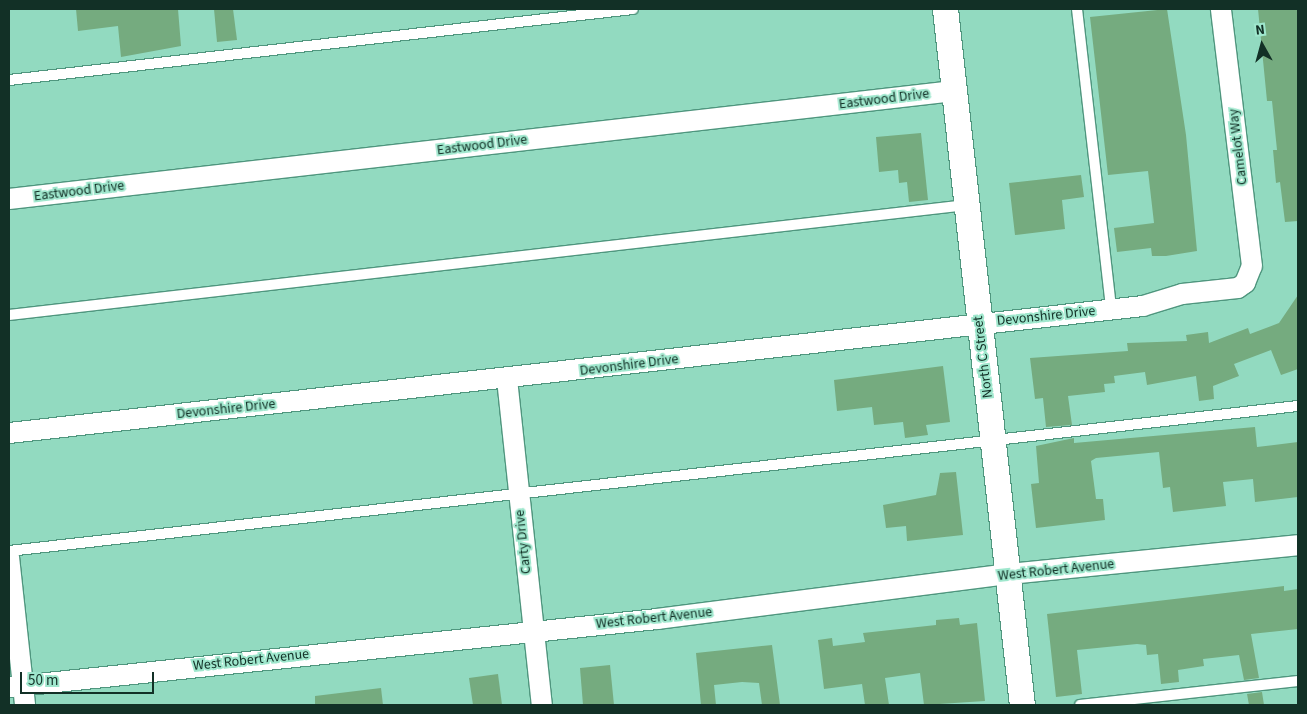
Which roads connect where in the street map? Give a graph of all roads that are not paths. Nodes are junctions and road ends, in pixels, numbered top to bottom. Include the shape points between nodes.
1 (632, 9) edge
2 (945, 9) edge
3 (1077, 9) edge
4 (1221, 9) edge
5 (9, 80) edge
6 (954, 91) junction
7 (9, 199) edge
8 (968, 205) junction
9 (1246, 283) joint
10 (1112, 309) junction
11 (9, 315) edge
12 (979, 323) junction
13 (507, 379) junction
14 (1298, 406) edge
15 (9, 433) edge
16 (993, 440) junction
17 (517, 495) junction
18 (1298, 545) edge
19 (9, 551) edge
20 (9, 556) edge
21 (1009, 574) junction
22 (532, 629) junction
23 (1298, 681) edge
24 (15, 686) edge
25 (25, 705) edge
26 (542, 705) edge
27 (1022, 705) edge
28 (1080, 705) edge

1 - 5 lane
2 - 6 street, North C Street
3 - 10 lane
4 - 9 street, Camelot Way via 1252,266
6 - 7 street, Eastwood Drive
6 - 8 street, North C Street
8 - 11 lane
8 - 12 street, North C Street
9 - 10 street, Devonshire Drive
10 - 12 street, Devonshire Drive
12 - 13 street, Devonshire Drive
12 - 16 street, North C Street
13 - 15 street, Devonshire Drive
13 - 17 street, Carty Drive
14 - 16 lane
16 - 17 lane
16 - 21 street, North C Street
17 - 19 lane
17 - 22 street, Carty Drive
18 - 21 street, West Robert Avenue
20 - 24 street
21 - 22 street, West Robert Avenue via 657,619
21 - 27 street, North C Street
22 - 24 street, West Robert Avenue
22 - 26 street, Carty Drive
23 - 28 lane
24 - 25 street

